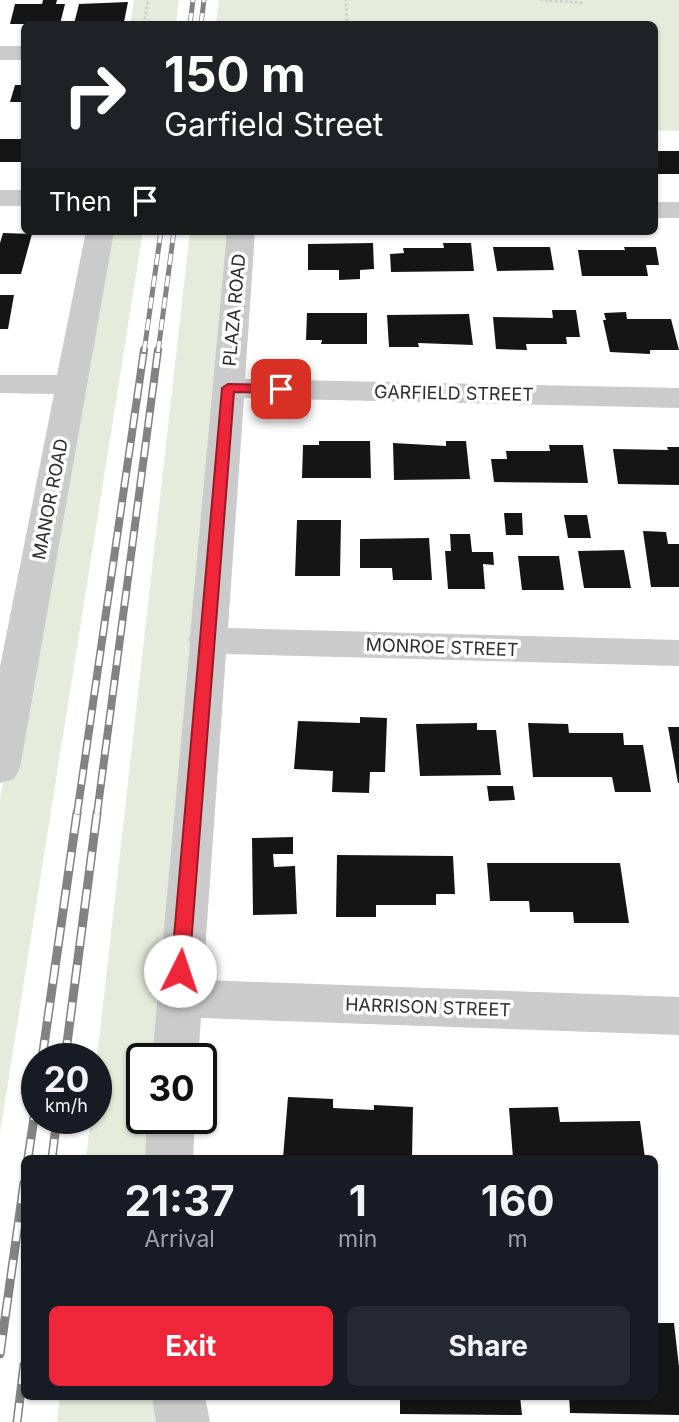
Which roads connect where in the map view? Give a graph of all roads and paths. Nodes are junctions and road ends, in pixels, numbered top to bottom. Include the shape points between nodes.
1 (148, 0) edge
2 (346, 0) edge
3 (540, 0) edge
4 (584, 3) dead end
5 (144, 21) edge
6 (347, 21) edge
7 (0, 53) edge
8 (21, 53) edge
9 (0, 198) edge
10 (21, 198) edge
11 (658, 210) edge
12 (679, 210) edge
13 (99, 235) edge
14 (241, 235) edge
15 (0, 384) edge
16 (72, 386) junction
17 (228, 388) junction
18 (679, 398) edge
19 (12, 638) edge
20 (206, 640) junction
21 (679, 653) edge
22 (0, 768) edge
23 (178, 998) junction
24 (679, 1017) edge
25 (175, 1043) edge
26 (170, 1134) edge
27 (169, 1155) edge
28 (179, 1400) edge
29 (183, 1422) edge

1 - 5 path
2 - 6 path
3 - 4 path
7 - 8 street
9 - 10 street
11 - 12 street
13 - 16 street, MANOR ROAD
14 - 17 street, PLAZA ROAD
15 - 16 street
16 - 19 street, MANOR ROAD
17 - 18 street, GARFIELD STREET
17 - 20 street, PLAZA ROAD
19 - 22 street, MANOR ROAD
20 - 21 street, MONROE STREET
20 - 23 street, PLAZA ROAD
23 - 24 street, HARRISON STREET
23 - 25 street, PLAZA ROAD
26 - 27 street
28 - 29 street

